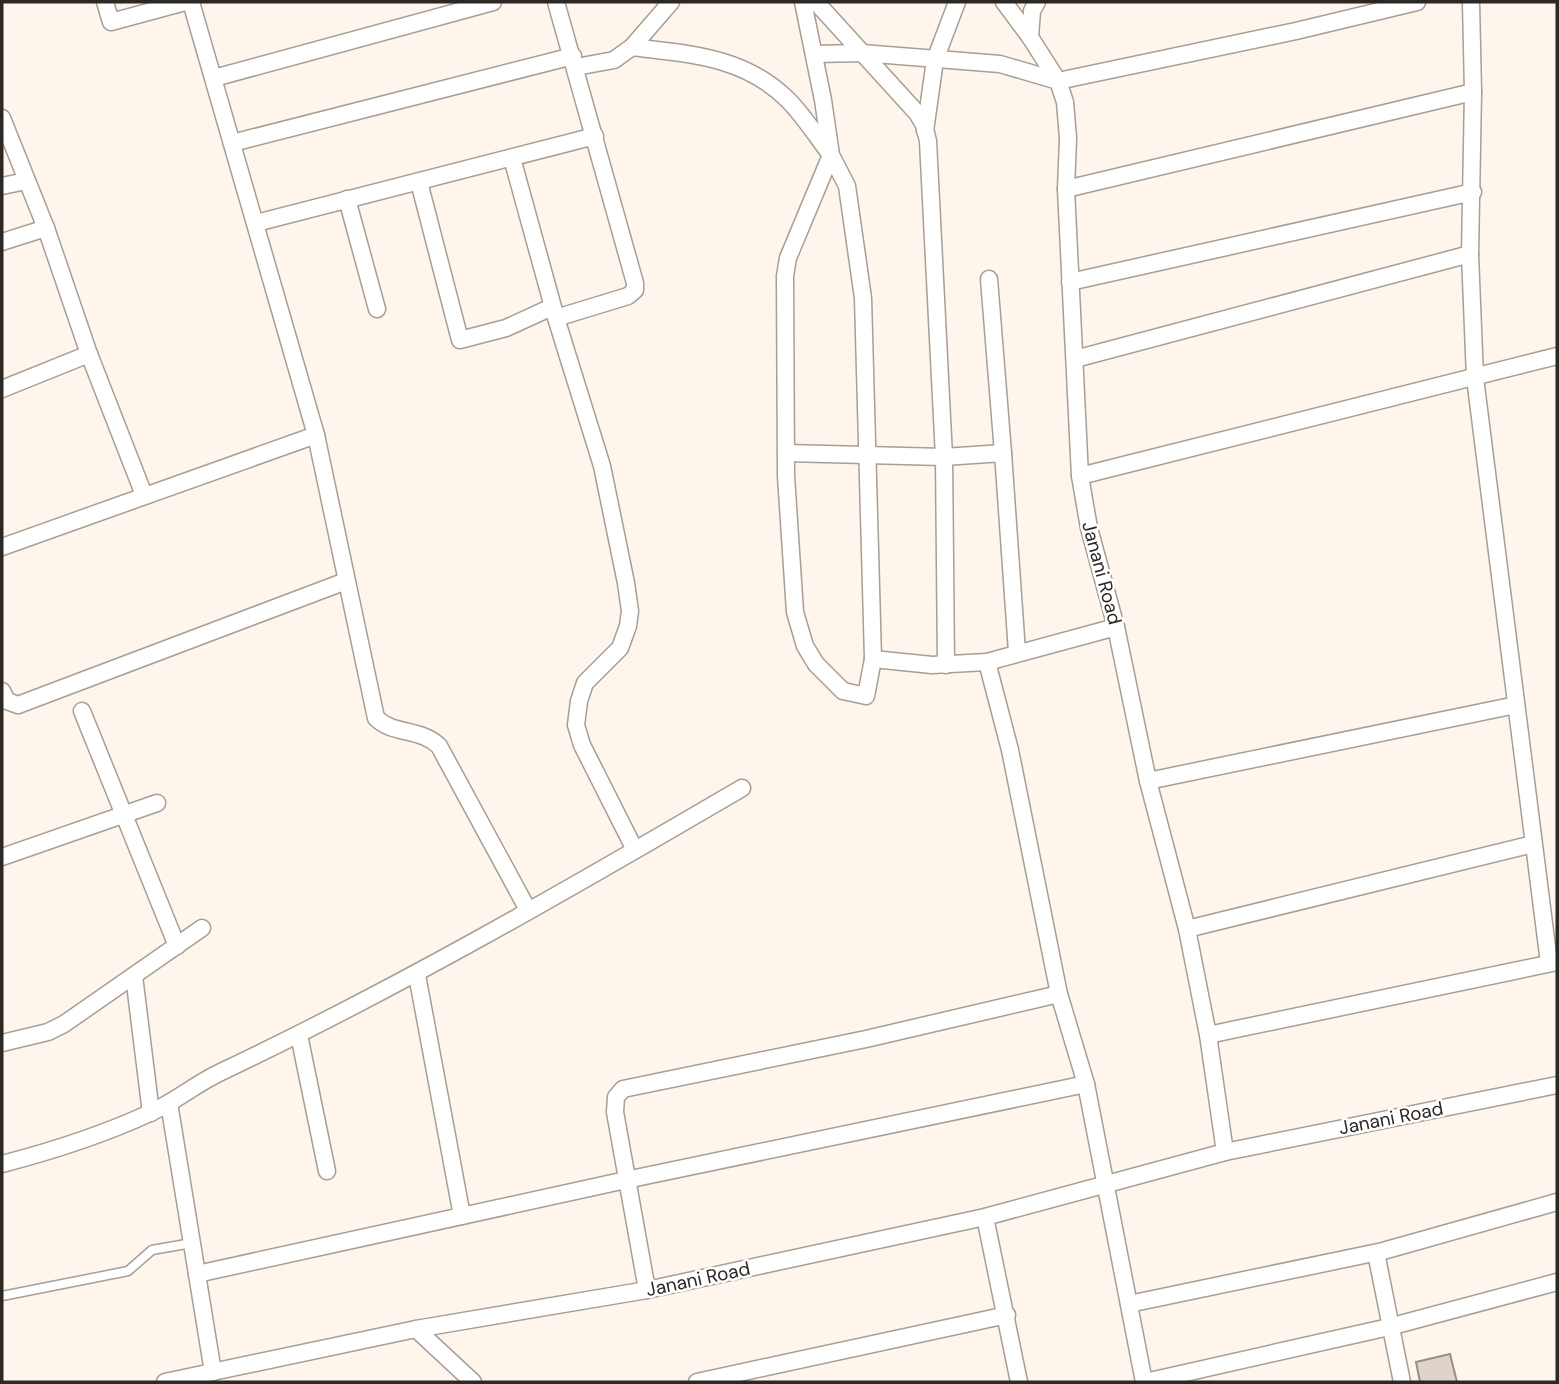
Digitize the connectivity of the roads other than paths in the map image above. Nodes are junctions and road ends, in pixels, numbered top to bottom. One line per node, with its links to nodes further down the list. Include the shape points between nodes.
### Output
1 (105, 2): 2 (street, via 111,22)
2 (185, 2)
3 (191, 2): 20 (street)
4 (493, 2): 20 (street)
5 (556, 2): 19 (street)
6 (671, 2): 15 (street)
7 (803, 2): 17 (street)
8 (816, 2): 16 (street)
9 (957, 2): 18 (street)
10 (1004, 2): 14 (street, Janani Road)
11 (1037, 2): 14 (street)
12 (1417, 2): 21 (street)
13 (1471, 2): 22 (street)
14 (1030, 37): 21 (street, Janani Road)
15 (632, 47): 19 (street, via 614,60); 27 (street, via 714,59 755,73 788,100)
16 (862, 53): 17 (street); 18 (street); 24 (street, via 917,113)
17 (814, 54): 27 (street)
18 (935, 60): 21 (street, via 1000,64); 24 (street)
19 (574, 61): 25 (street); 26 (street)
20 (214, 78): 26 (street)
21 (1058, 81): 32 (street, Janani Road, via 1067,126)
22 (1474, 92): 32 (street); 33 (street)
23 (2, 118): 29 (street)
24 (925, 131): 52 (street)
25 (595, 136): 28 (street); 42 (street, via 635,290 628,296)
26 (232, 142): 35 (street)
27 (831, 155): 49 (street, via 788,258 785,276); 51 (street, via 847,186 863,298)
28 (512, 158): 30 (street); 42 (street)
29 (26, 181): 31 (street); 36 (street)
30 (419, 182): 34 (street); 42 (street, via 460,340)
31 (2, 187)
32 (1066, 189): 40 (street, Janani Road)
33 (1473, 192): 38 (street); 40 (street)
34 (347, 199): 35 (street); 41 (street)
35 (256, 223): 48 (street)
36 (46, 228): 37 (street); 43 (street)
37 (2, 242)
38 (1470, 254): 45 (street); 46 (street)
39 (989, 279): 50 (street)
40 (1070, 282): 45 (street, Janani Road)
41 (376, 309)
42 (554, 312): 70 (street, via 602,466 630,611 620,648 586,683 576,725)
43 (89, 354): 47 (street); 54 (street)
44 (1557, 356): 46 (street)
45 (1074, 359): 53 (street, Janani Road)
46 (1475, 377): 53 (street); 63 (street)
47 (2, 389)
48 (316, 435): 54 (street); 56 (street)
49 (786, 453): 51 (street); 59 (street, via 795,612 805,646 844,691 866,696)
50 (1003, 453): 52 (street); 58 (street)
51 (867, 455): 52 (street); 59 (street)
52 (944, 457): 61 (street)
53 (1080, 476): 57 (street, Janani Road)
54 (144, 495): 55 (street)
55 (2, 547)
56 (346, 581): 62 (street, via 18,705 7,701); 72 (street, via 376,718 389,727 423,735 439,746)
57 (1116, 626): 58 (street); 65 (street, Janani Road)
58 (1017, 652): 60 (street)
59 (873, 659): 61 (street)
60 (987, 662): 61 (street); 79 (street, via 1010,750)
61 (946, 666)
62 (2, 691)
63 (1516, 705): 65 (street); 69 (street)
64 (82, 711): 68 (street)
65 (1148, 781): 74 (street, Janani Road)
66 (742, 788): 70 (street)
67 (158, 803): 68 (street)
68 (124, 815): 71 (street); 75 (street)
69 (1533, 844): 74 (street); 76 (street)
70 (635, 850): 72 (street)
71 (2, 858)
72 (528, 910): 77 (street)
73 (202, 928): 75 (street)
74 (1187, 929): 81 (street, Janani Road)
75 (177, 946): 78 (street)
76 (1553, 962): 81 (street)
77 (417, 975): 80 (street); 93 (street)
78 (134, 976): 82 (street, via 48,1032); 86 (street)
79 (1059, 994): 83 (street); 90 (street, via 623,1089 616,1097 615,1112)
80 (299, 1035): 85 (street, via 202,1081); 89 (street)
81 (1208, 1035): 87 (street, Janani Road)
82 (2, 1043)
83 (1086, 1084): 90 (street); 91 (street)
84 (1557, 1085): 87 (street, Janani Road)
85 (169, 1103): 86 (street); 95 (street)
86 (151, 1113): 88 (street)
87 (1225, 1152): 91 (street, Janani Road)
88 (2, 1164)
89 (327, 1171)
90 (626, 1180): 93 (street); 99 (street)
91 (1105, 1183): 94 (street, Janani Road); 101 (street)
92 (1557, 1202): 96 (street)
93 (462, 1216): 97 (street)
94 (985, 1217): 99 (street, Janani Road); 102 (street)
95 (192, 1243): 97 (street); 100 (lane, via 152,1250 128,1271)
96 (1376, 1253): 101 (street); 103 (street)
97 (198, 1274): 105 (street)
98 (1557, 1282): 103 (street)
99 (648, 1290): 104 (street, Janani Road)
100 (2, 1296)
101 (1129, 1304): 110 (street)
102 (1007, 1315): 108 (street); 109 (street)
103 (1389, 1327): 110 (street); 111 (street)
104 (416, 1329): 105 (street, Janani Road); 107 (street)
105 (213, 1372): 106 (street, Janani Road)
106 (165, 1382)
107 (473, 1382)
108 (697, 1382)
109 (1019, 1382)
110 (1144, 1382)
111 (1402, 1382)

